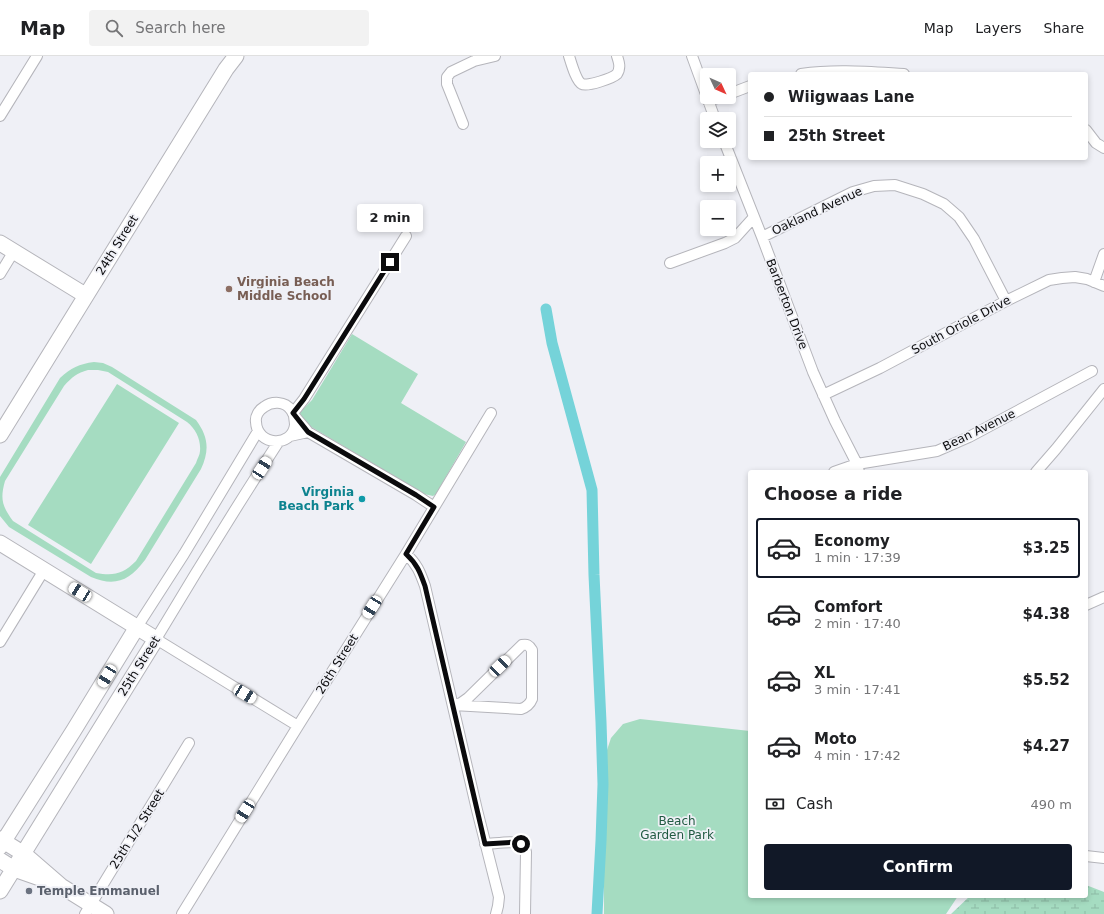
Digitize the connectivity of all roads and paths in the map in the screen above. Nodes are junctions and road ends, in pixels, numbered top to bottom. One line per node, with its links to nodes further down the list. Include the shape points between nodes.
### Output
1 (37, 56): 12 (street)
2 (236, 56): 27 (street, 24th Street)
3 (495, 56): 13 (street, via 474,61 451,72 447,77 446,84)
4 (569, 56): 5 (street, via 578,81 587,85 613,77 620,68)
5 (617, 56)
6 (692, 56): 9 (street)
7 (816, 72): 8 (street)
8 (859, 72)
9 (700, 78)
10 (748, 87): 11 (street)
11 (736, 91)
12 (0, 116)
13 (463, 124)
14 (1088, 133): 16 (street)
15 (727, 148): 17 (street, Barberton Drive)
16 (1104, 148)
17 (754, 217): 19 (street, Barberton Drive); 23 (street, Oakland Avenue, via 735,238)
18 (406, 236): 31 (street, 25th Street)
19 (762, 237): 28 (street, Oakland Avenue, via 853,192 874,186 895,185 944,204 959,217 974,239); 32 (street, Barberton Drive)
20 (0, 243): 21 (street)
21 (14, 251): 24 (street); 27 (street)
22 (1104, 254): 25 (street)
23 (670, 263)
24 (0, 274)
25 (1094, 282): 26 (street, South Oriole Drive); 28 (street, South Oriole Drive, via 1075,277 1049,280)
26 (1104, 286)
27 (86, 295): 38 (street, 24th Street)
28 (1006, 300): 32 (street, South Oriole Drive, via 880,368)
29 (1092, 371): 41 (street, Bean Avenue, via 969,437 937,451)
30 (1104, 389): 43 (street)
31 (309, 391): 33 (street, 25th Street, via 300,400); 35 (street, 25th Street)
32 (823, 395): 41 (street, Barberton Drive)
33 (281, 403): 35 (street); 36 (street, 25th Street, via 268,404 261,409 256,423)
34 (491, 413): 44 (street, 26th Street)
35 (294, 414): 37 (street); 39 (street, 25th Street, via 295,424)
36 (258, 432): 40 (street, via 266,439); 50 (street, 25th Street)
37 (308, 432): 39 (street); 44 (street)
38 (0, 435)
39 (290, 436): 40 (street)
40 (279, 441): 51 (street, 25th Street)
41 (858, 468): 42 (street, Bean Avenue)
42 (846, 470)
43 (1038, 470)
44 (434, 507): 46 (street, 26th Street)
45 (0, 543): 47 (street)
46 (406, 554): 53 (street, via 415,562 425,586); 54 (street, 26th Street)
47 (44, 570): 50 (street); 52 (street)
48 (1104, 598): 49 (street)
49 (1088, 604)
50 (137, 627): 51 (street); 56 (street, 25th Street)
51 (156, 639): 54 (street); 58 (street, 25th Street)
52 (0, 642)
53 (452, 705): 53 (street, via 525,708 532,698 530,646 522,645 468,698); 57 (street)
54 (298, 726): 67 (street, 26th Street)
55 (189, 743): 65 (street, 25th 1/2 Street)
56 (1, 843): 58 (street)
57 (485, 844): 68 (street, via 499,897); 69 (street, via 516,842 525,848)
58 (24, 854): 62 (street, 25th Street); 63 (street)
59 (1088, 856): 60 (street)
60 (1104, 858)
61 (0, 860): 62 (street)
62 (14, 869): 63 (street); 64 (street, 25th Street)
63 (61, 886): 65 (street)
64 (0, 891)
65 (88, 909): 66 (street)
66 (106, 914)
67 (182, 914)
68 (496, 914)
69 (525, 914)

